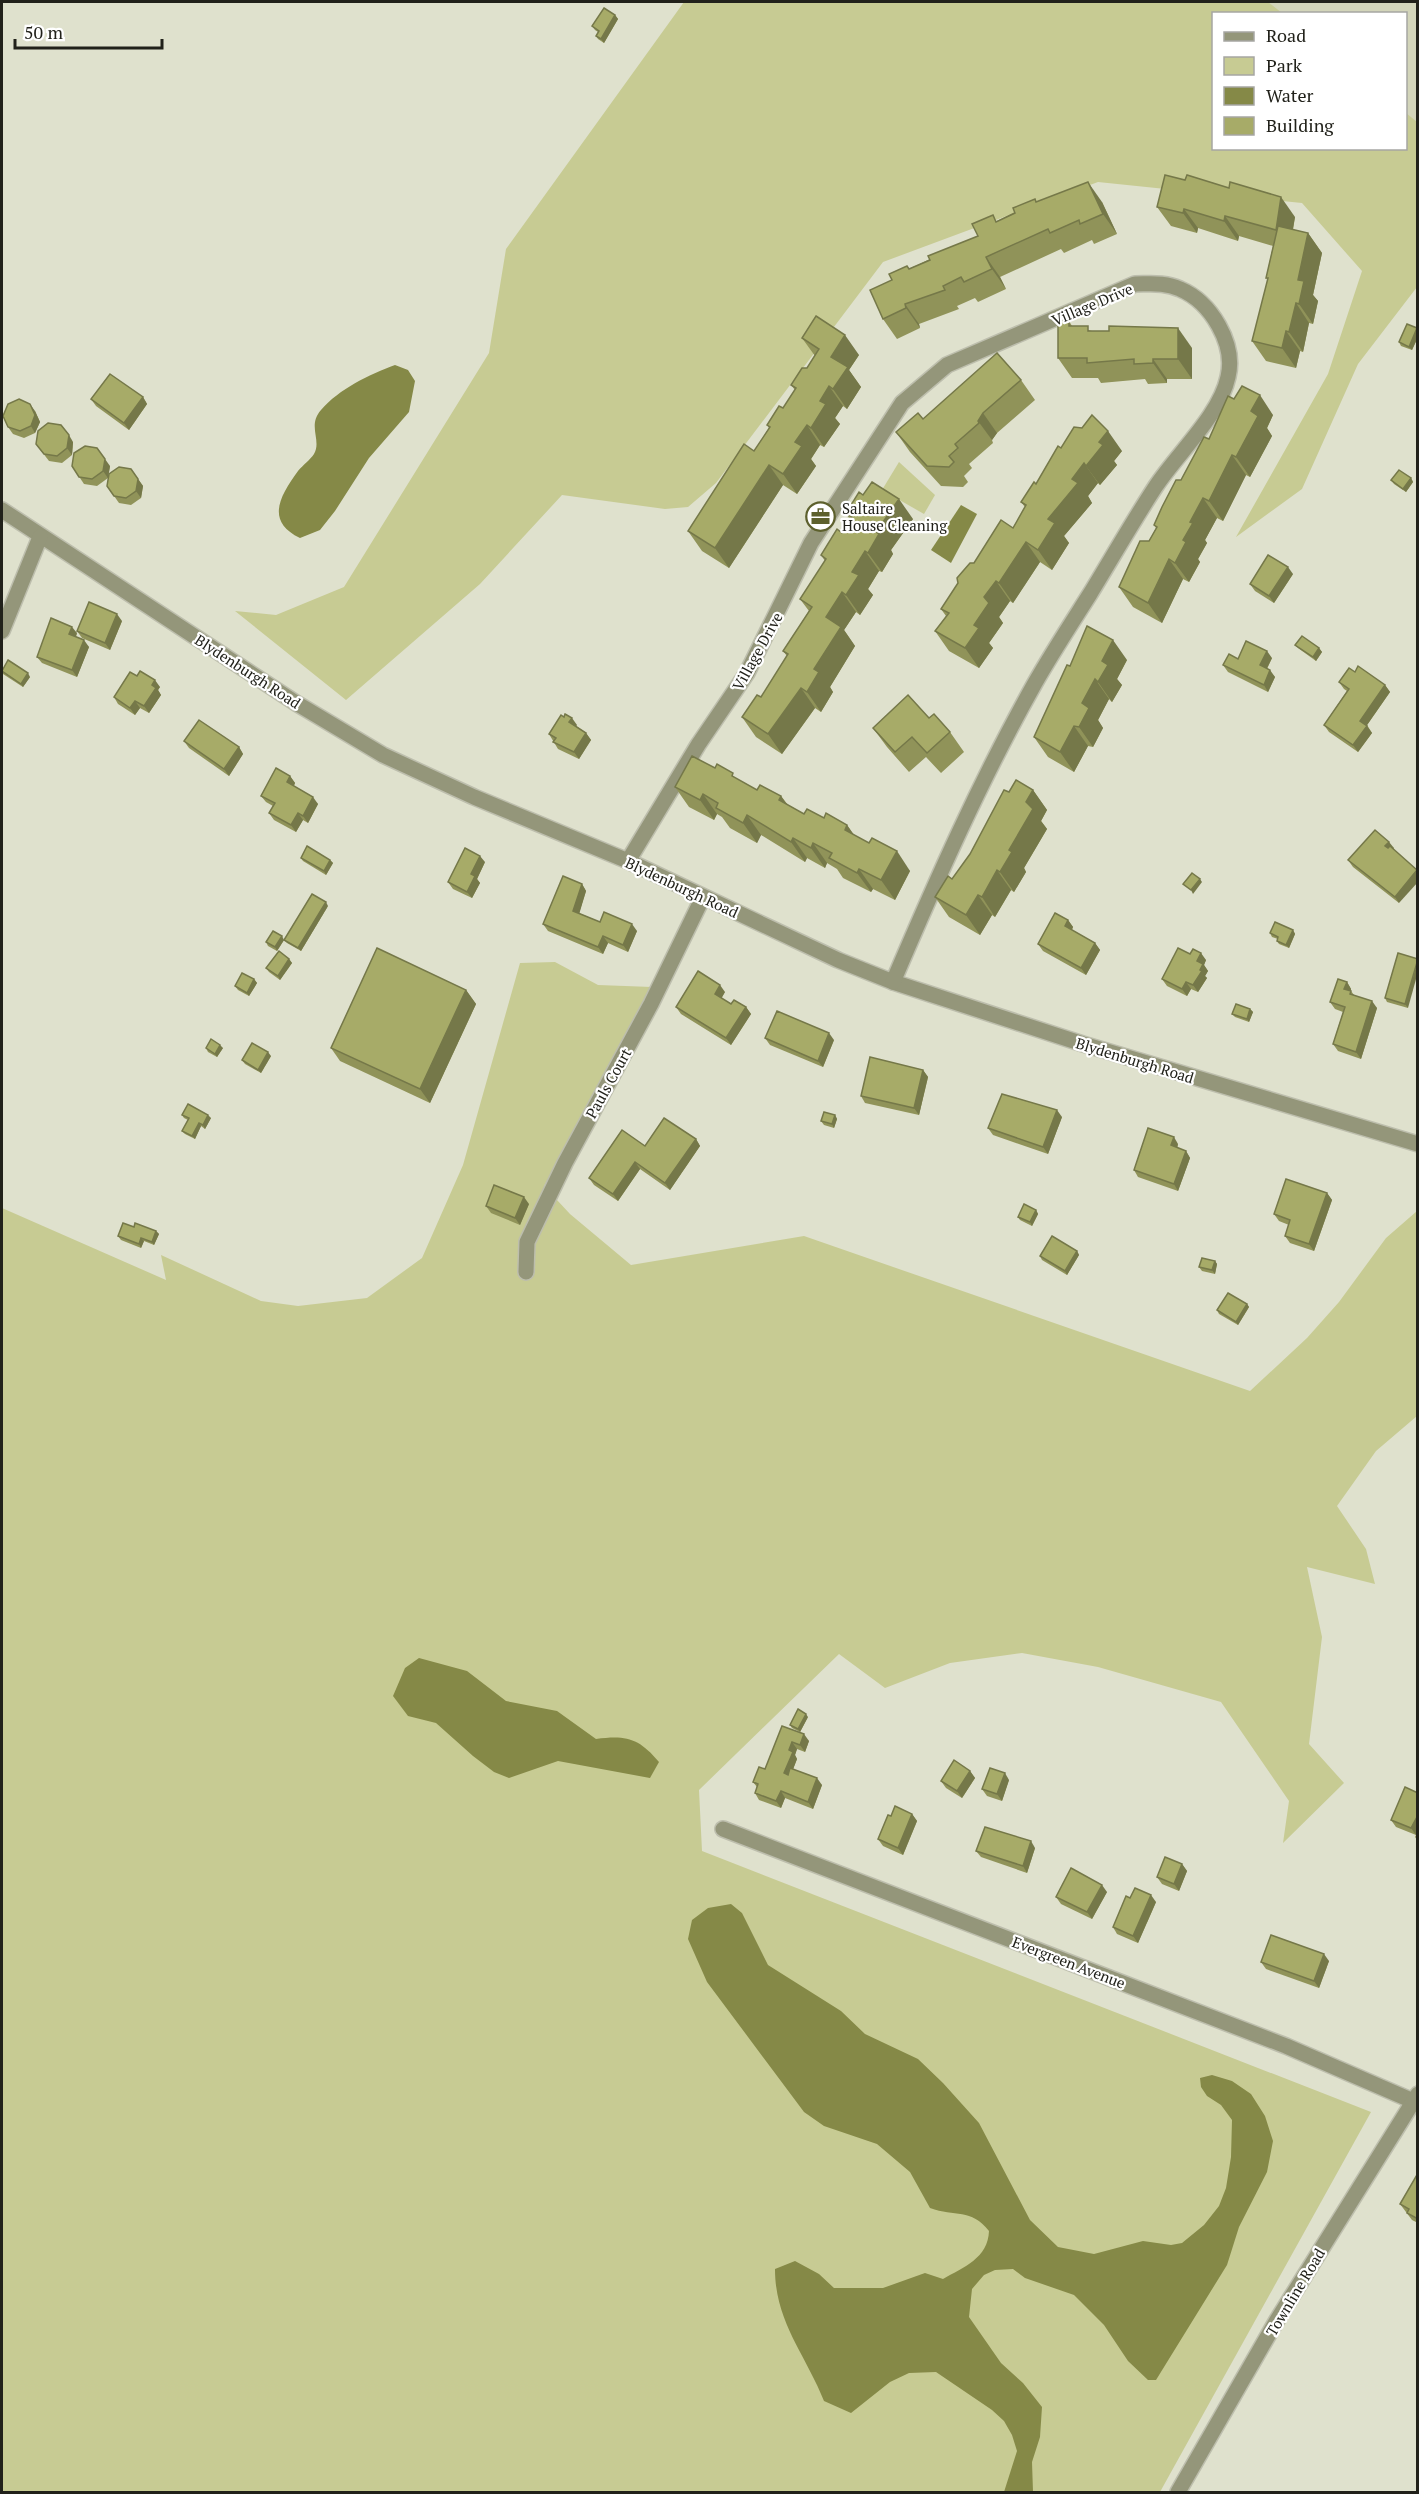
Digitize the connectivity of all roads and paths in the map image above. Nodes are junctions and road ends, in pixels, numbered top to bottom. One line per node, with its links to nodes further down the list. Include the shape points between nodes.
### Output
1 (2, 510): 2 (street, Blydenburgh Road)
2 (40, 537): 3 (street); 4 (street, Blydenburgh Road, via 383,755)
3 (2, 631)
4 (628, 861): 5 (street, Blydenburgh Road); 6 (street, Village Drive, via 747,673 811,543 902,404 946,365 1135,284 1180,289 1211,315 1230,354 1228,378 1219,401 1156,486 1035,683 931,890)
5 (703, 897): 6 (street, Blydenburgh Road); 8 (street, Pauls Court, via 527,1242)
6 (893, 982): 7 (street, Blydenburgh Road, via 1083,1044)
7 (1418, 1144)
8 (526, 1272)
9 (723, 1829): 10 (street, Evergreen Avenue)
10 (1415, 2098): 11 (street, Townline Road, via 1277,2320)
11 (1178, 2493)

